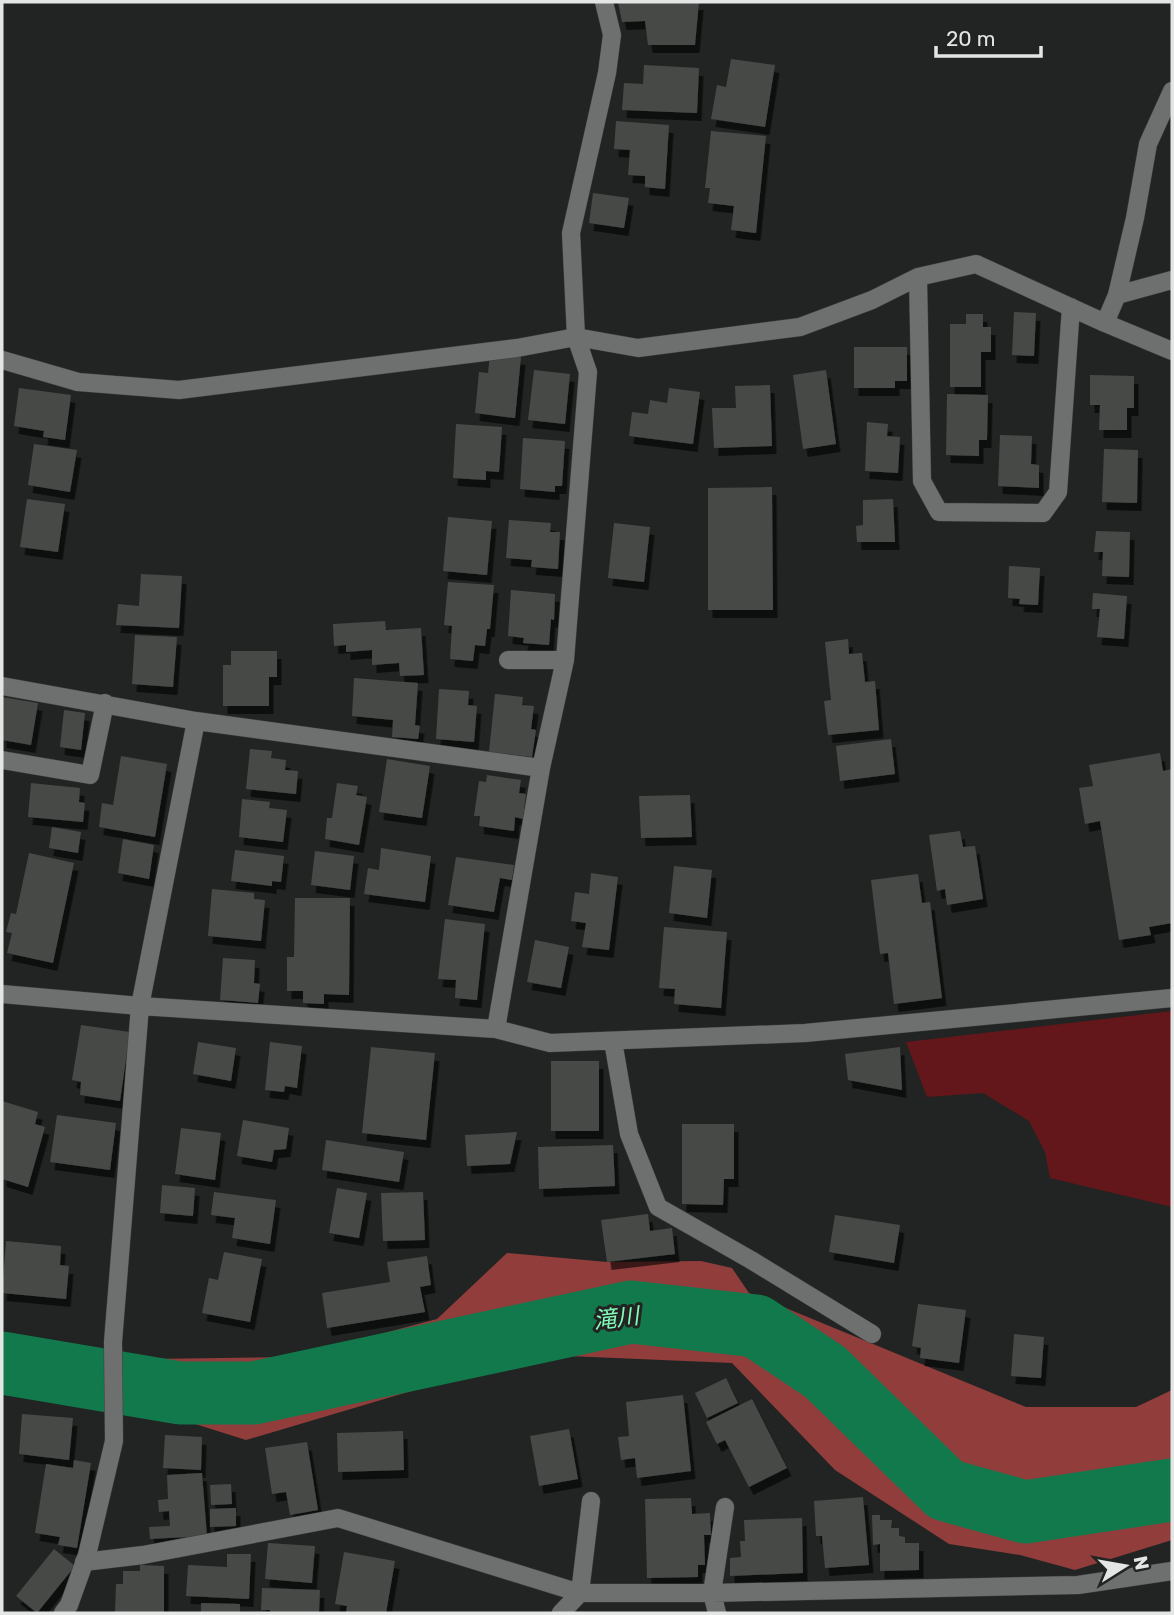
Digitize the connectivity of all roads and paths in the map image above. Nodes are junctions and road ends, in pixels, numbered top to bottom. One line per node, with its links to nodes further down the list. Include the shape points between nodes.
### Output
1 (604, 2): 8 (street, via 612,35 607,73 571,233)
2 (1172, 91): 5 (street, via 1148,144)
3 (918, 277): 6 (street, via 976,264); 6 (street, via 922,481 939,512 1043,513 1058,492); 8 (street, via 800,327 638,348)
4 (1172, 280): 5 (street)
5 (1118, 295): 7 (street)
6 (1071, 306): 7 (street)
7 (1105, 323): 9 (street)
8 (576, 337): 10 (street, via 179,390 78,382); 12 (street, via 588,372)
9 (1172, 351)
10 (2, 360)
11 (508, 660): 12 (street)
12 (565, 660): 17 (street)
13 (2, 685): 14 (street)
14 (105, 703): 15 (street); 16 (street, via 90,775)
15 (196, 721): 17 (street); 20 (street)
16 (2, 760)
17 (541, 768): 21 (street)
18 (2, 993): 20 (street)
19 (1172, 998): 22 (street, via 805,1033)
20 (140, 1006): 21 (street); 26 (street, via 113,1342 114,1441)
21 (496, 1029): 22 (street, via 550,1043)
22 (613, 1041): 23 (street, via 629,1134 659,1207)
23 (872, 1334)
24 (591, 1501): 28 (street)
25 (725, 1507): 29 (street)
26 (84, 1562): 28 (street, via 338,1518); 30 (street)
27 (1172, 1571): 29 (street, via 1078,1585)
28 (580, 1593): 29 (street); 31 (street)
29 (712, 1593): 32 (street)
30 (63, 1613)
31 (561, 1613)
32 (717, 1613)

